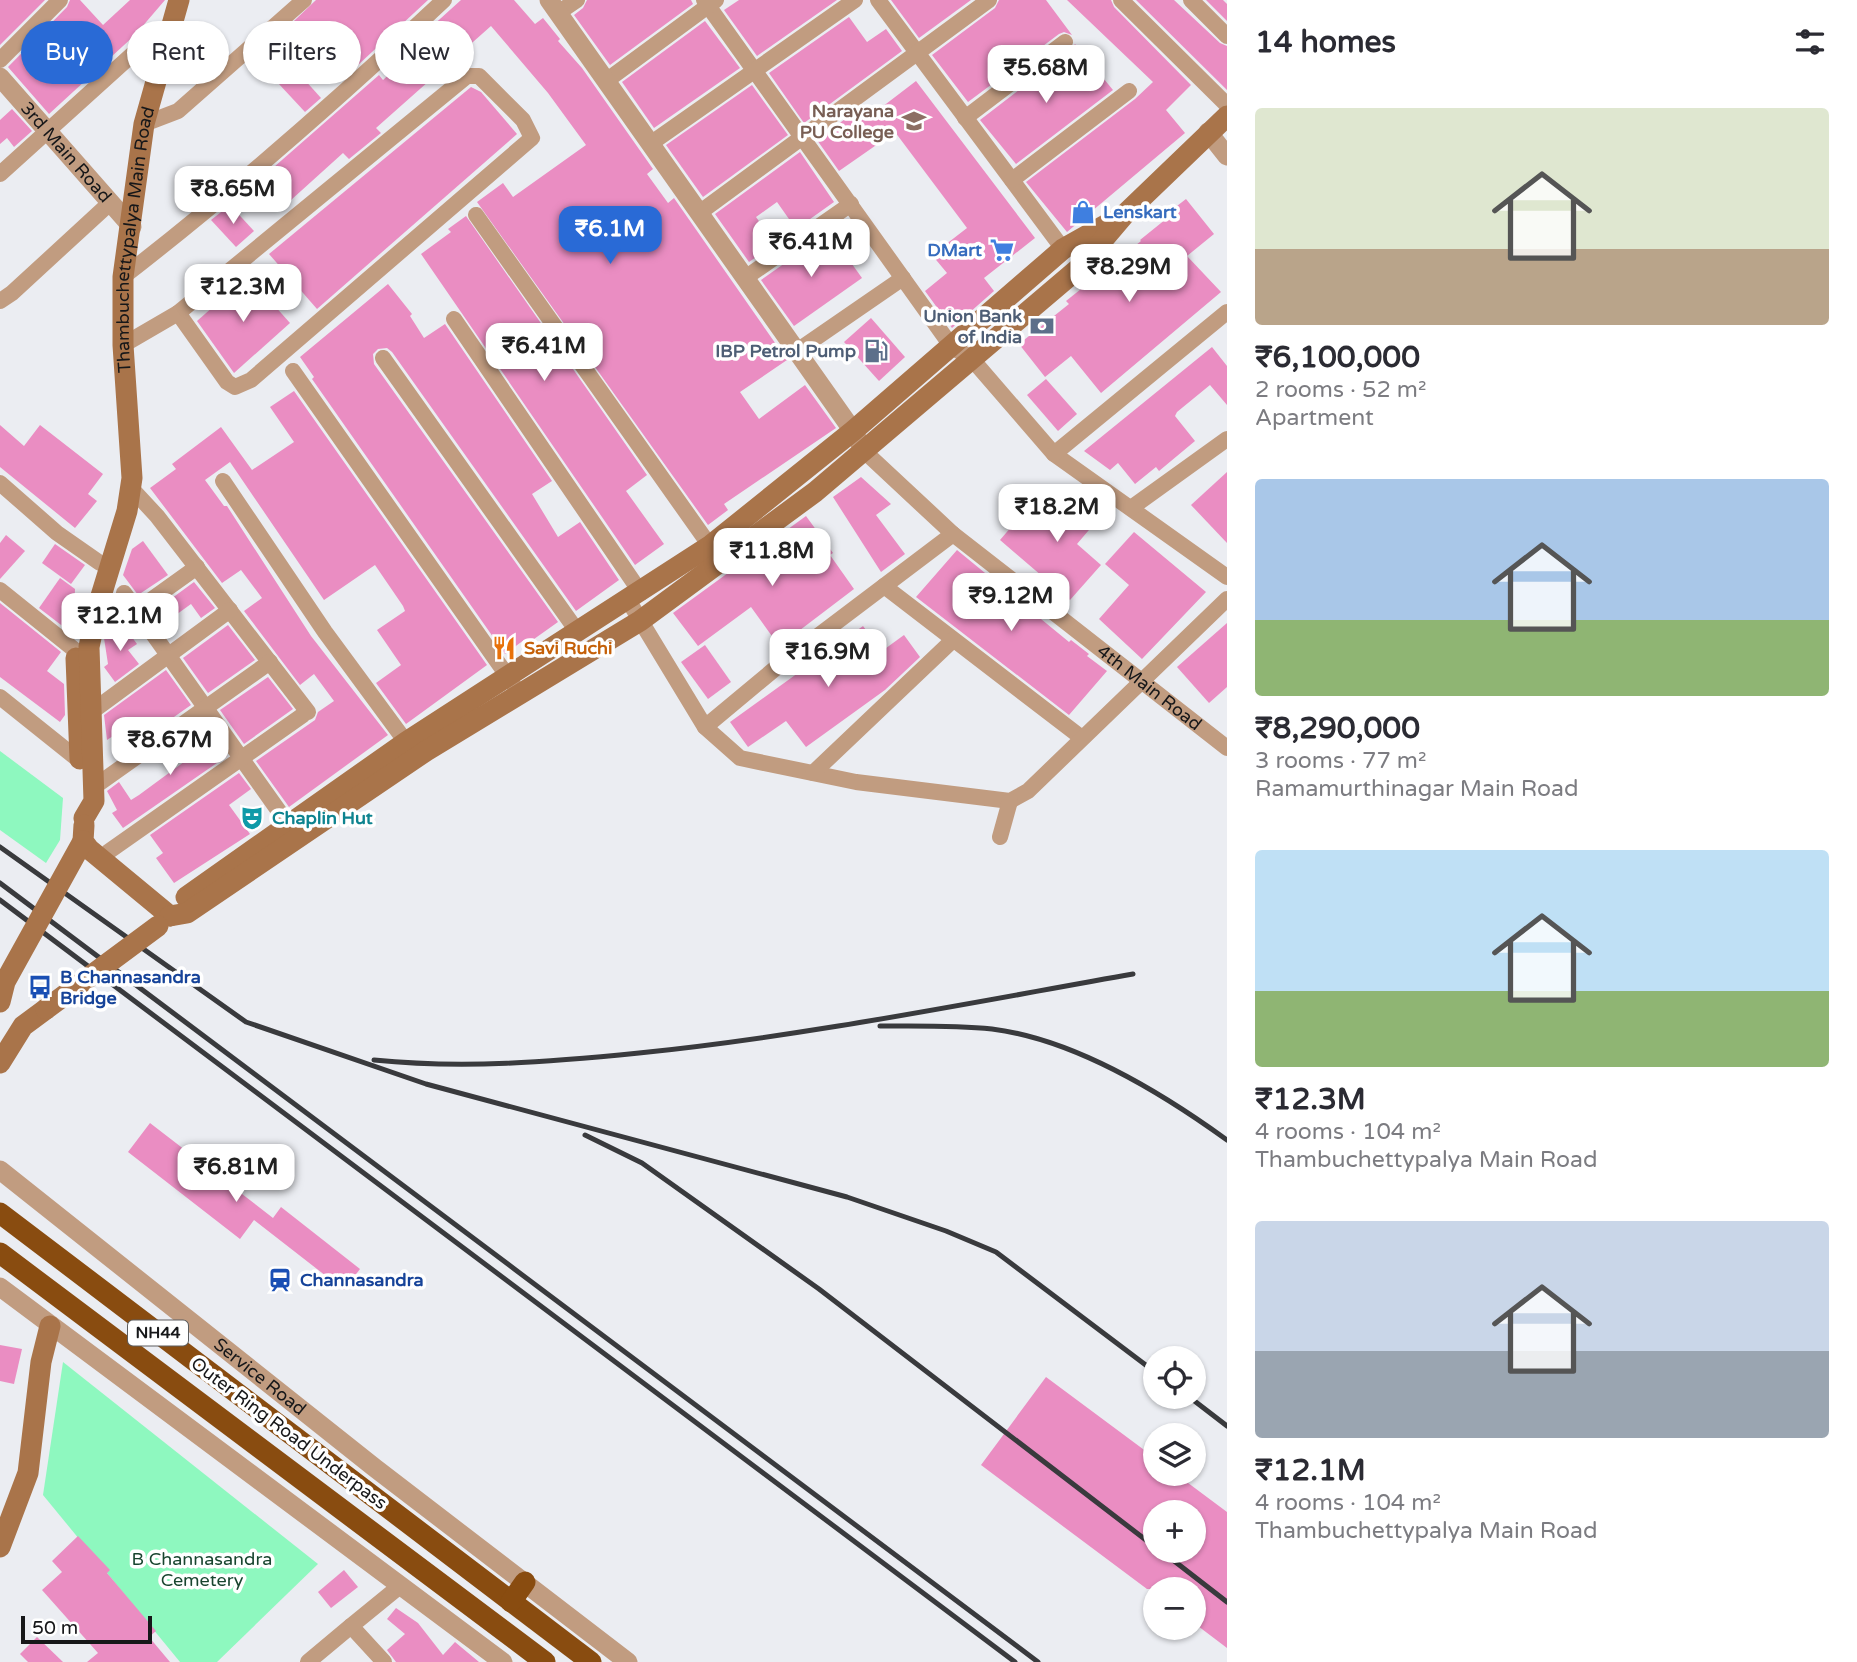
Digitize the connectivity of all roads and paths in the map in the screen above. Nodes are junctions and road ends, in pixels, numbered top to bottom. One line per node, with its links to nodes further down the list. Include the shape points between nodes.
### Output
1 (60, 0): 18 (street)
2 (304, 0): 27 (street, via 178,111)
3 (444, 0): 42 (street, via 322,111)
4 (577, 0): 12 (street)
5 (855, 0): 19 (street)
6 (878, 0): 16 (street)
7 (989, 0): 16 (street)
8 (1121, 0): 24 (street)
9 (1191, 0): 14 (street)
10 (177, 1): 13 (main road, Thambuchettypalya Main Road)
11 (709, 2): 19 (street); 21 (street)
12 (554, 7): 21 (street, 4th Main Road)
13 (172, 21)
14 (1227, 36)
15 (1065, 42): 26 (street)
16 (917, 53): 26 (street); 30 (street)
17 (127, 59): 29 (street)
18 (0, 60)
19 (755, 71): 30 (street); 31 (street)
20 (0, 78): 29 (street, 3rd Main Road)
21 (606, 81): 31 (street, 4th Main Road)
22 (155, 84): 27 (main road, Thambuchettypalya Main Road)
23 (1129, 91): 34 (street)
24 (1227, 105)
25 (1227, 116): 28 (main road)
26 (965, 118): 34 (street)
27 (144, 124): 40 (main road, Thambuchettypalya Main Road)
28 (1208, 132): 32 (street); 38 (main road)
29 (48, 133): 33 (street); 35 (street, 3rd Main Road)
30 (804, 135): 36 (street); 37 (street)
31 (650, 144): 37 (street, 4th Main Road)
32 (1227, 156)
33 (0, 174)
34 (1012, 180): 41 (street)
35 (111, 202): 40 (street, 3rd Main Road); 45 (street)
36 (851, 204): 43 (street); 44 (street)
37 (699, 212): 43 (street, 4th Main Road)
38 (1125, 214): 41 (main road); 51 (main road, via 1079,268)
39 (476, 215): 64 (street)
40 (132, 227): 42 (main road, Thambuchettypalya Main Road)
41 (1063, 249): 51 (main road)
42 (123, 277): 49 (main road, Thambuchettypalya Main Road)
43 (745, 278): 50 (street, 4th Main Road)
44 (903, 278): 50 (street); 51 (street)
45 (0, 301)
46 (178, 313): 46 (street, via 227,382 235,387 243,384 532,138 523,120 479,76 467,76); 49 (street)
47 (454, 319): 71 (street)
48 (1224, 321): 58 (street)
49 (123, 345): 56 (main road, Thambuchettypalya Main Road)
50 (797, 351): 54 (street, 4th Main Road)
51 (961, 352): 54 (main road); 57 (main road); 58 (street)
52 (383, 358): 76 (street)
53 (293, 371): 81 (street)
54 (853, 431): 57 (street, 4th Main Road); 64 (main road)
55 (1227, 439): 62 (street)
56 (128, 440): 61 (main road, Thambuchettypalya Main Road, via 132,447); 65 (main road, Thambuchettypalya Main Road, via 120,450 116,505)
57 (864, 451): 63 (street, 4th Main Road); 64 (main road)
58 (1054, 454): 62 (street)
59 (223, 481): 89 (street, via 325,632)
60 (0, 483): 65 (street, via 57,533)
61 (130, 487): 66 (street); 86 (main road, Thambuchettypalya Main Road, via 89,647)
62 (1131, 508): 67 (street)
63 (953, 534): 68 (street); 82 (street, 4th Main Road)
64 (716, 554): 71 (main road); 75 (main road)
65 (100, 562): 78 (main road, Thambuchettypalya Main Road)
66 (197, 567): 73 (street); 74 (street)
67 (1227, 577)
68 (884, 586): 77 (street); 87 (street)
69 (0, 590): 78 (street)
70 (124, 593): 73 (street)
71 (635, 596): 75 (street); 76 (main road)
72 (1227, 599): 82 (street)
73 (136, 610): 79 (street)
74 (230, 610): 79 (street); 80 (street)
75 (640, 621): 83 (main road); 87 (street)
76 (577, 631): 81 (main road)
77 (953, 640): 88 (street); 93 (street)
78 (76, 651): 91 (main road, Thambuchettypalya Main Road)
79 (169, 656): 85 (street); 86 (street)
80 (270, 662): 85 (street); 92 (street, via 306,714)
81 (507, 676): 83 (street); 89 (main road)
82 (1140, 682): 88 (street); 90 (street, 4th Main Road)
83 (520, 694): 100 (main road, via 426,751 187,913)
84 (0, 696): 91 (street)
85 (205, 707): 92 (street); 94 (street)
86 (94, 710): 94 (main road, Thambuchettypalya Main Road)
87 (705, 727): 93 (street, via 740,758)
88 (1082, 738): 95 (street, via 1028,791)
89 (406, 741): 96 (main road)
90 (1226, 747)
91 (80, 761): 97 (main road, Thambuchettypalya Main Road)
92 (243, 761): 96 (street); 99 (street)
93 (813, 773): 95 (street)
94 (94, 787): 97 (main road, Thambuchettypalya Main Road)
95 (1010, 801): 98 (street)
96 (288, 824): 100 (main road)
97 (84, 830): 99 (main road); 100 (main road); 101 (main road, bridge, via 5,982)
98 (1000, 837)
99 (108, 852): 100 (main road, via 153,892)
100 (162, 916): 102 (main road, bridge, via 23,1026)
101 (0, 1002)
102 (0, 1063)
103 (0, 1170): 109 (street, Service Road)
104 (0, 1213): 111 (highway, Outer Ring Road Underpass / NH44)
105 (0, 1253): 116 (highway, Outer Ring Road Underpass / NH44)
106 (0, 1287): 107 (street)
107 (50, 1326): 108 (main road, via 27,1473); 110 (street)
108 (0, 1546)
109 (525, 1582): 111 (highway); 118 (street, Service Road)
110 (400, 1586): 112 (street); 115 (street)
111 (511, 1602): 117 (highway, NH44)
112 (351, 1626): 113 (street); 114 (street)
113 (308, 1662)
114 (384, 1662)
115 (503, 1662)
116 (545, 1662)
117 (591, 1662)
118 (628, 1662)

